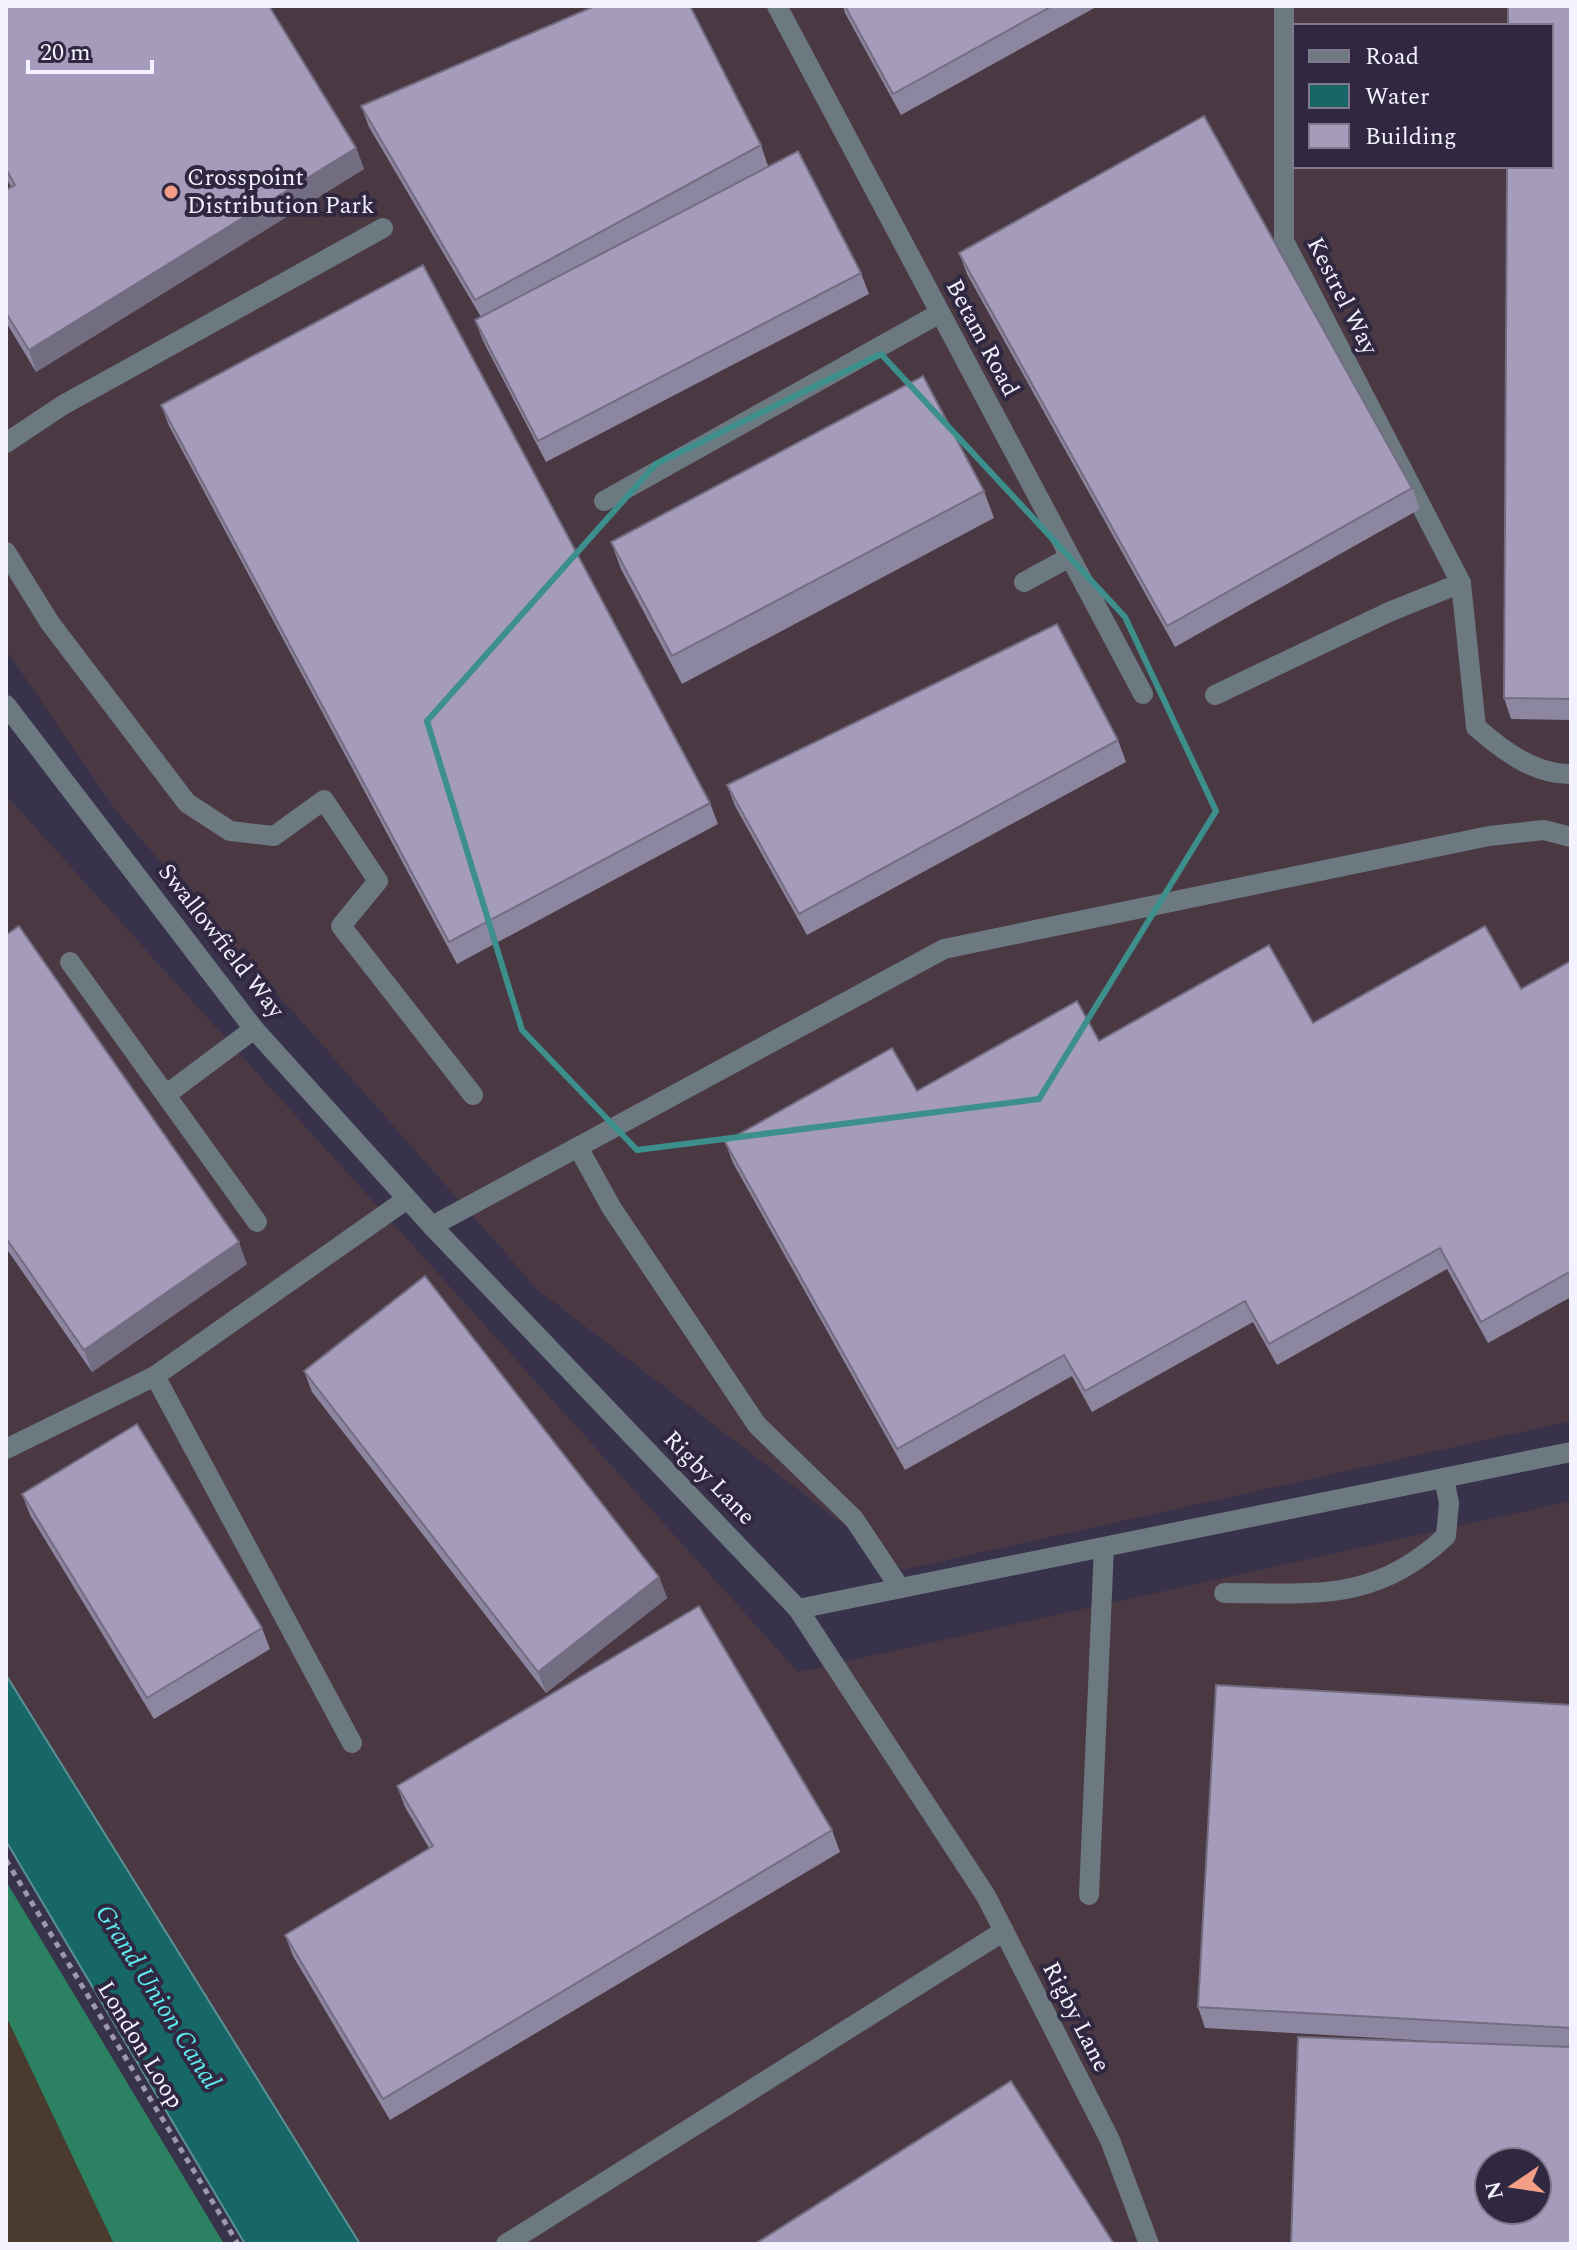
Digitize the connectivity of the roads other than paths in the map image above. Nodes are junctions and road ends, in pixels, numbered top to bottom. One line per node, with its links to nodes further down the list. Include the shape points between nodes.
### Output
1 (777, 6): 4 (street, Betam Road)
2 (1284, 6): 10 (street, Kestrel Way, via 1284,241)
3 (383, 228): 5 (street, via 63,405)
4 (940, 313): 6 (street); 8 (street, Betam Road)
5 (6, 443)
6 (604, 501)
7 (6, 552): 19 (street, via 50,623 187,803 230,831 274,836 324,800 378,881 341,926)
8 (1068, 558): 9 (street); 11 (street, Betam Road)
9 (1024, 582)
10 (1461, 583): 12 (street); 14 (street, via 1476,727 1505,752 1557,774)
11 (1143, 694)
12 (1215, 695)
13 (6, 705): 17 (street, Swallowfield Way)
14 (1571, 774)
15 (1571, 837): 20 (street, via 1544,830 1489,836 944,949)
16 (70, 962): 18 (street)
17 (254, 1029): 18 (street); 21 (street, Swallowfield Way)
18 (167, 1094): 22 (street)
19 (473, 1095)
20 (578, 1147): 23 (street); 29 (street, via 611,1207 757,1425 854,1519)
21 (407, 1199): 23 (street, Rigby Lane); 24 (street)
22 (257, 1222)
23 (432, 1226): 31 (street, Rigby Lane)
24 (155, 1376): 25 (street); 32 (street)
25 (6, 1449)
26 (1571, 1452): 27 (street)
27 (1444, 1478): 28 (street); 30 (street, via 1449,1503 1446,1536 1419,1561 1383,1581 1336,1593)
28 (1104, 1547): 29 (street); 33 (street)
29 (900, 1588): 31 (street)
30 (1224, 1593)
31 (798, 1609): 34 (street, Rigby Lane)
32 (352, 1743)
33 (1089, 1895)
34 (1004, 1931): 35 (street); 36 (street, Rigby Lane, via 1110,2140)
35 (506, 2244)
36 (1149, 2244)

